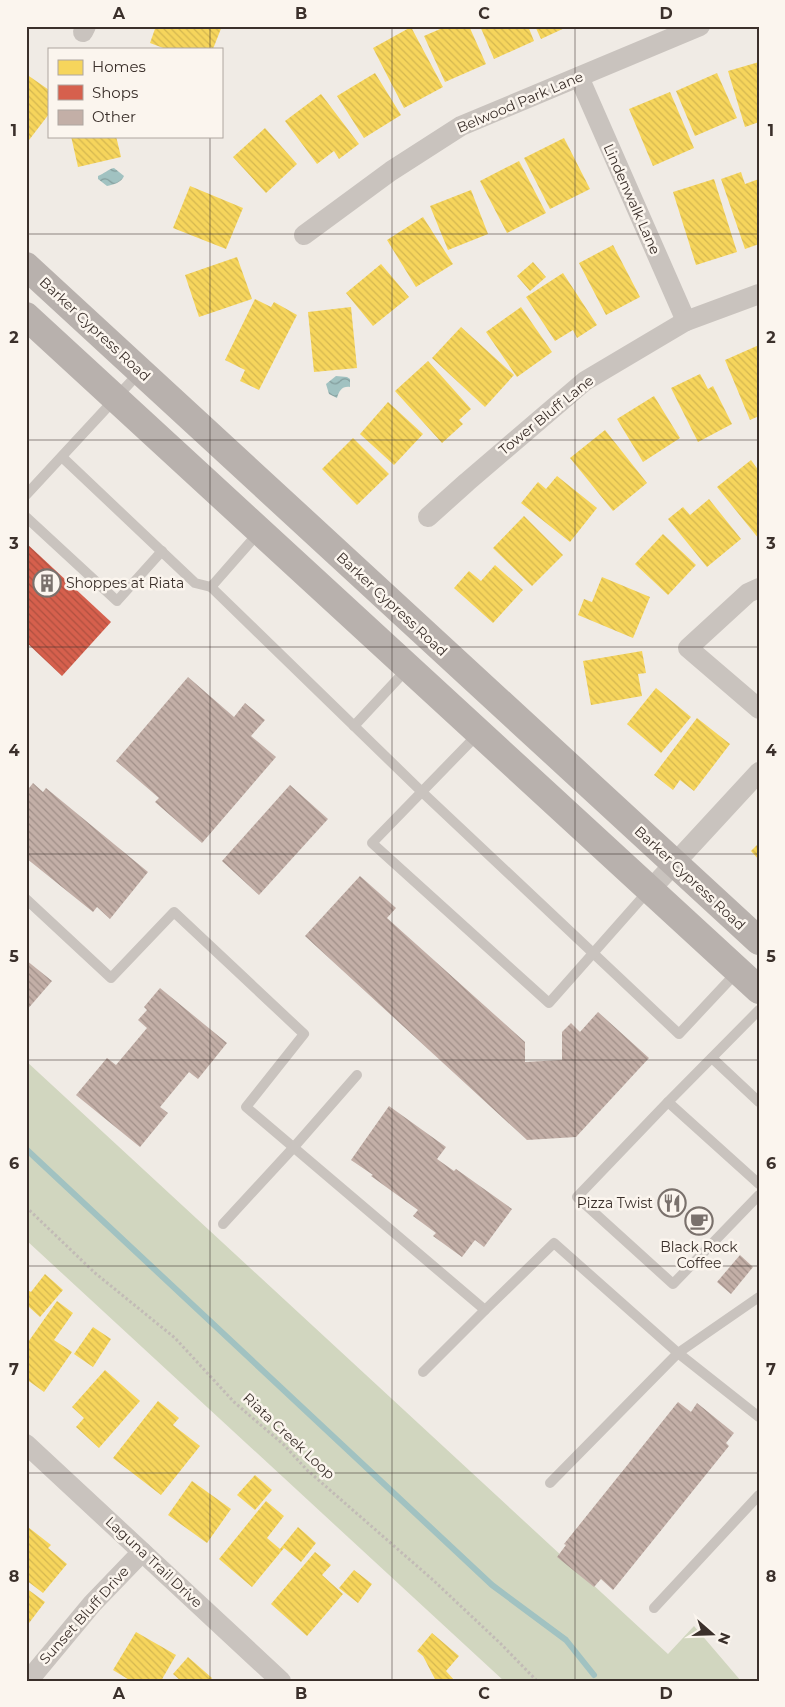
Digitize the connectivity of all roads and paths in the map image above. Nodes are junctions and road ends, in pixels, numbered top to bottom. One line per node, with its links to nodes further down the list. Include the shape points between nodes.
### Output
1 (700, 26): 2 (street, Belwood Park Lane)
2 (579, 77): 3 (street, Belwood Park Lane, via 461,126 391,171); 7 (street, Lindenwalk Lane)
3 (304, 235)
4 (26, 266): 8 (main road, Barker Cypress Road)
5 (759, 294): 7 (street, Tower Bluff Lane)
6 (26, 316): 9 (main road)
7 (686, 321): 13 (street, Tower Bluff Lane, via 584,381)
8 (140, 371): 9 (lane); 18 (main road, Barker Cypress Road)
9 (116, 398): 10 (lane); 14 (main road)
10 (62, 457): 11 (lane); 15 (lane)
11 (26, 495)
12 (26, 517): 15 (lane, via 118,601)
13 (428, 518)
14 (260, 531): 16 (lane); 19 (main road)
15 (162, 551): 16 (lane, via 195,583)
16 (211, 587): 21 (lane)
17 (759, 588): 20 (street, via 748,593 688,648)
18 (436, 644): 19 (main road); 25 (main road, Barker Cypress Road)
19 (408, 668): 21 (lane); 22 (main road)
20 (759, 709)
21 (354, 726): 24 (lane)
22 (479, 733): 24 (lane); 26 (main road)
23 (759, 772): 25 (street)
24 (422, 792): 29 (lane); 29 (lane, via 372,842 549,1003)
25 (674, 863): 26 (street); 28 (main road, Barker Cypress Road)
26 (650, 890): 29 (lane); 30 (main road)
27 (26, 899): 37 (lane, via 111,978 174,912 304,1034 246,1107)
28 (759, 941)
29 (594, 953): 30 (lane, via 679,1034)
30 (738, 971): 31 (main road)
31 (759, 990)
32 (759, 1010): 33 (lane)
33 (712, 1058): 35 (lane); 36 (lane)
34 (357, 1076): 37 (lane)
35 (668, 1102): 38 (lane); 39 (lane, via 577,1197 673,1284)
36 (759, 1102)
37 (294, 1147): 41 (lane); 43 (lane)
38 (759, 1184)
39 (759, 1194)
40 (26, 1208): 54 (path, Riata Creek Loop, via 95,1273 175,1338 234,1402 433,1580)
41 (223, 1224)
42 (759, 1297): 44 (lane)
43 (486, 1310): 44 (lane, via 554,1243); 45 (lane)
44 (678, 1353): 46 (lane); 48 (lane)
45 (423, 1372)
46 (759, 1416)
47 (26, 1444): 50 (street, Laguna Trail Drive)
48 (550, 1483)
49 (759, 1495): 51 (lane)
50 (142, 1552): 52 (street, Sunset Bluff Drive, via 92,1604); 53 (street, Laguna Trail Drive)
51 (654, 1608)
52 (28, 1681)
53 (281, 1681)
54 (537, 1681)

